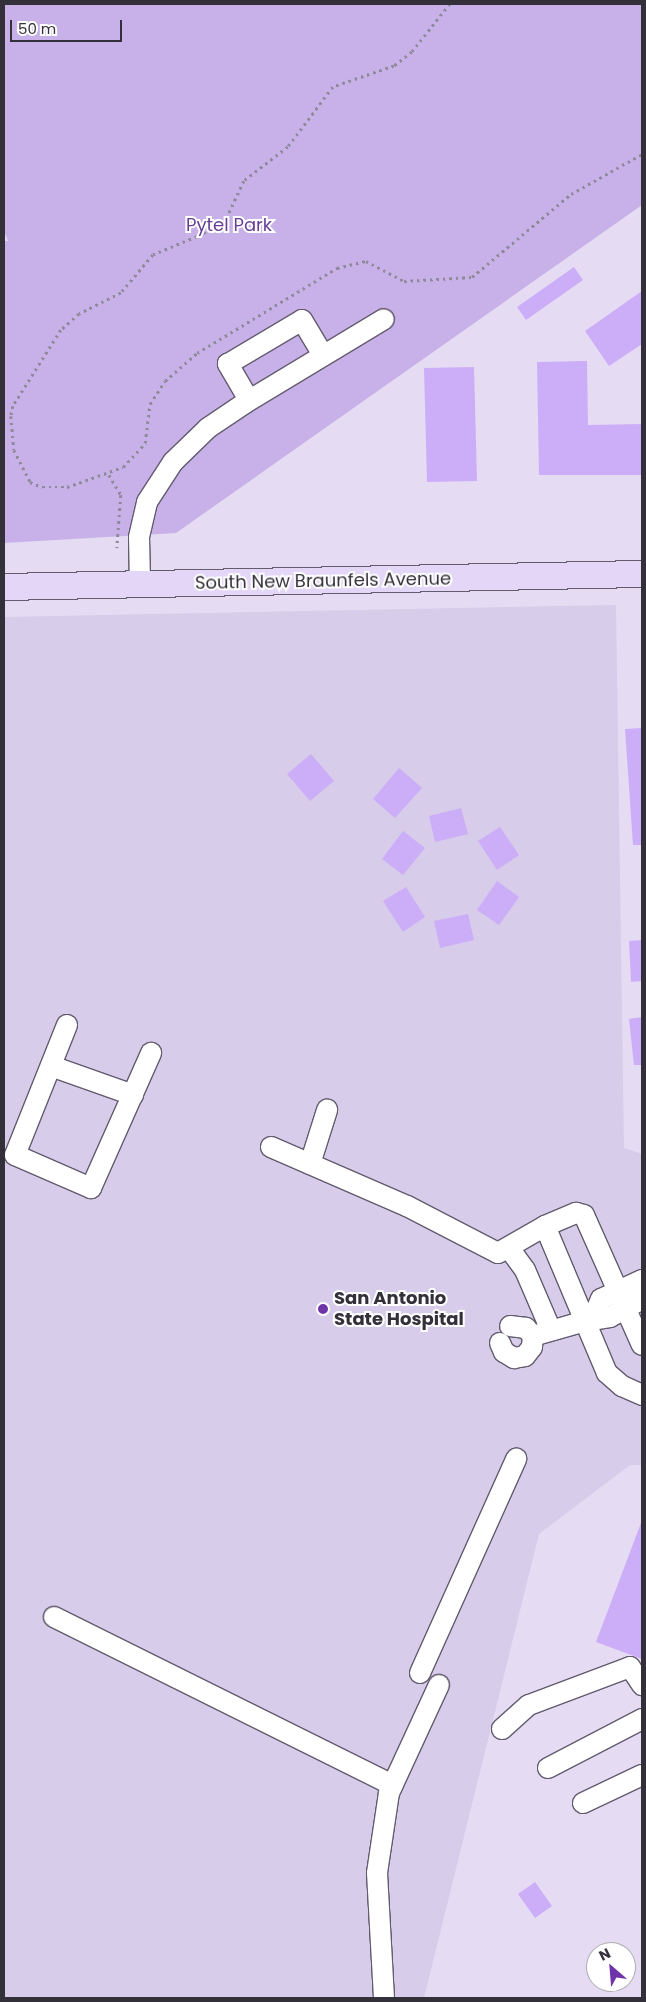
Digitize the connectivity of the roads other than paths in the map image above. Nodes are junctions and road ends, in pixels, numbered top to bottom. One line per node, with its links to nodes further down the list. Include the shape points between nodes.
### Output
1 (384, 319): 2 (lane)
2 (323, 355): 3 (lane); 3 (lane, via 302,320 244,354 228,364)
3 (249, 400): 5 (lane, via 208,428 173,462 147,502 139,537)
4 (642, 574): 5 (main road, South New Braunfels Avenue)
5 (140, 584): 6 (main road, South New Braunfels Avenue)
6 (4, 587)
7 (67, 1025): 9 (lane)
8 (151, 1053): 10 (lane)
9 (51, 1066): 10 (lane); 10 (lane, via 15,1155 91,1188)
10 (133, 1095)
11 (327, 1110): 13 (lane)
12 (271, 1147): 13 (lane)
13 (310, 1164): 15 (lane, via 407,1206 480,1246 498,1253)
14 (545, 1226): 15 (lane); 16 (lane, via 576,1213 584,1215); 17 (lane)
15 (509, 1248): 18 (lane, via 525,1270)
16 (635, 1292): 17 (lane, via 610,1317); 19 (lane)
17 (589, 1319): 18 (lane); 20 (lane, via 607,1373 622,1386)
18 (541, 1332): 18 (lane, via 529,1352 519,1358 508,1356 505,1335 522,1325)
19 (642, 1345)
20 (642, 1395)
21 (516, 1459): 23 (lane)
22 (54, 1617): 30 (lane)
23 (420, 1673)
24 (439, 1685): 30 (lane)
25 (642, 1685): 27 (lane, via 630,1667 529,1705)
26 (642, 1720): 28 (lane)
27 (502, 1729)
28 (548, 1768)
29 (642, 1776): 31 (lane)
30 (393, 1785): 32 (lane, via 377,1873)
31 (583, 1803)
32 (384, 1998)

